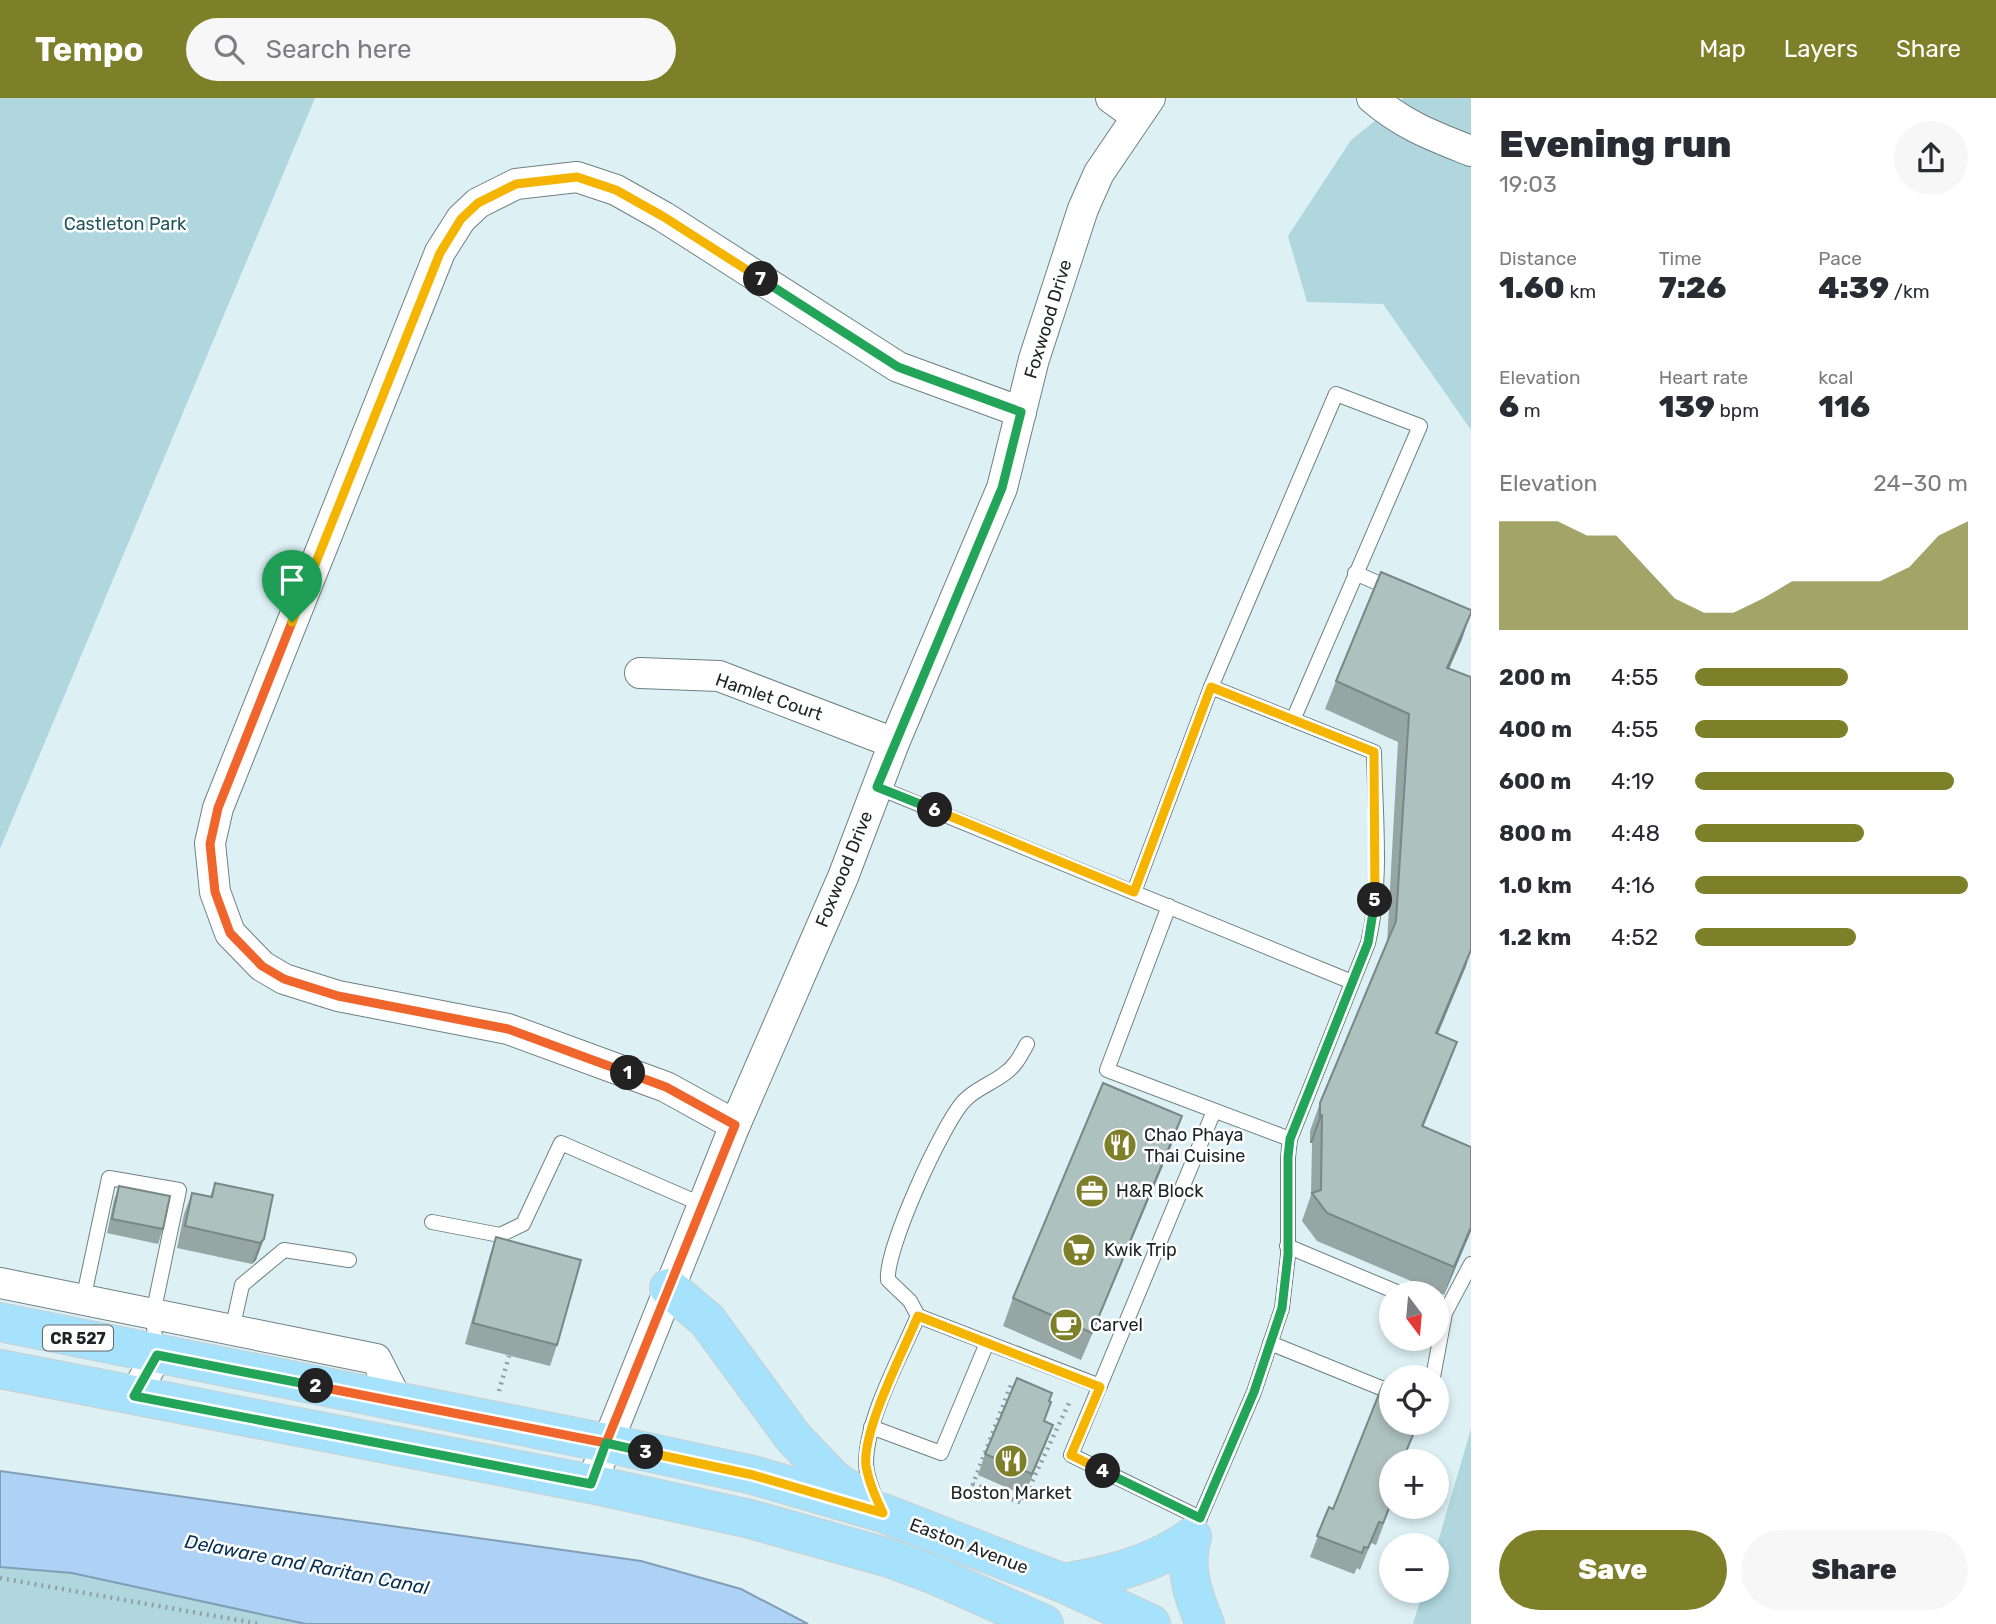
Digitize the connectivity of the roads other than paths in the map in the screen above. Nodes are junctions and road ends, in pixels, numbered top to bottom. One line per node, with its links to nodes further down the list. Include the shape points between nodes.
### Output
1 (1111, 98): 3 (street)
2 (1372, 98): 4 (street, via 1413,128)
3 (1143, 107): 5 (street, Foxwood Drive, via 1100,173 1083,209)
4 (1471, 151)
5 (1021, 412): 11 (street, Foxwood Drive, via 1002,488); 18 (street, via 898,367 664,217 616,190 577,177 516,184 478,203 461,219 440,253 218,808 210,844 215,892 230,933 262,966 284,979 338,996 508,1029 666,1087)
6 (1355, 573): 7 (lane); 9 (lane, via 1419,426 1336,394); 10 (lane)
7 (1403, 594)
8 (640, 673): 11 (street, Hamlet Court, via 719,676)
9 (1211, 687): 10 (lane); 13 (lane)
10 (1293, 720): 15 (lane, via 1374,752 1375,904 1368,943)
11 (894, 743): 12 (street, Foxwood Drive)
12 (877, 787): 13 (lane); 18 (street, Foxwood Drive, via 843,877)
13 (1134, 892): 14 (lane)
14 (1168, 906): 15 (lane); 17 (lane, via 1107,1070)
15 (1352, 982): 19 (lane)
16 (1027, 1044): 31 (lane, via 1005,1074 966,1099 953,1115 918,1184 887,1272 888,1280)
17 (1214, 1111): 19 (lane); 38 (lane)
18 (735, 1125): 20 (street, Foxwood Drive)
19 (1290, 1139): 22 (lane)
20 (703, 1205): 21 (lane, via 561,1143 523,1224 500,1235); 27 (street, Foxwood Drive)
21 (432, 1222)
22 (1287, 1246): 26 (lane); 35 (lane, via 1282,1308)
23 (349, 1259): 33 (lane, via 284,1250 242,1285)
24 (1471, 1264): 28 (lane)
25 (0, 1283): 29 (street)
26 (1379, 1285)
27 (670, 1288): 43 (street, Foxwood Drive); 45 (main road, via 707,1320 793,1437 834,1480)
28 (1449, 1298)
29 (83, 1300): 30 (street); 30 (lane, via 109,1178 179,1189)
30 (153, 1314): 33 (street); 36 (lane)
31 (918, 1316): 34 (lane); 42 (lane)
32 (0, 1322): 36 (main road, Easton Avenue / CR 527)
33 (232, 1330): 41 (street, via 376,1359)
34 (987, 1343): 38 (lane); 42 (lane, via 942,1453)
35 (1270, 1343): 39 (lane); 46 (lane)
36 (157, 1355): 40 (street); 41 (main road, Easton Avenue / CR 527)
37 (0, 1369): 40 (main road)
38 (1100, 1387): 46 (lane, via 1071,1455)
39 (1379, 1387)
40 (134, 1396): 44 (main road)
41 (398, 1402): 43 (main road, Easton Avenue / CR 527)
42 (871, 1427): 45 (lane, via 866,1463)
43 (606, 1443): 44 (street, Foxwood Drive); 45 (main road, Easton Avenue / CR 527, via 753,1475)
44 (591, 1484): 48 (main road, via 750,1519 889,1558 936,1574)
45 (883, 1513): 47 (main road, Easton Avenue / CR 527)
46 (1196, 1528): 47 (main road, via 1173,1551 1143,1564); 50 (main road, via 1187,1555)
47 (1063, 1583): 49 (main road, Easton Avenue / CR 527)
48 (1044, 1624)
49 (1150, 1624)
50 (1205, 1624)

